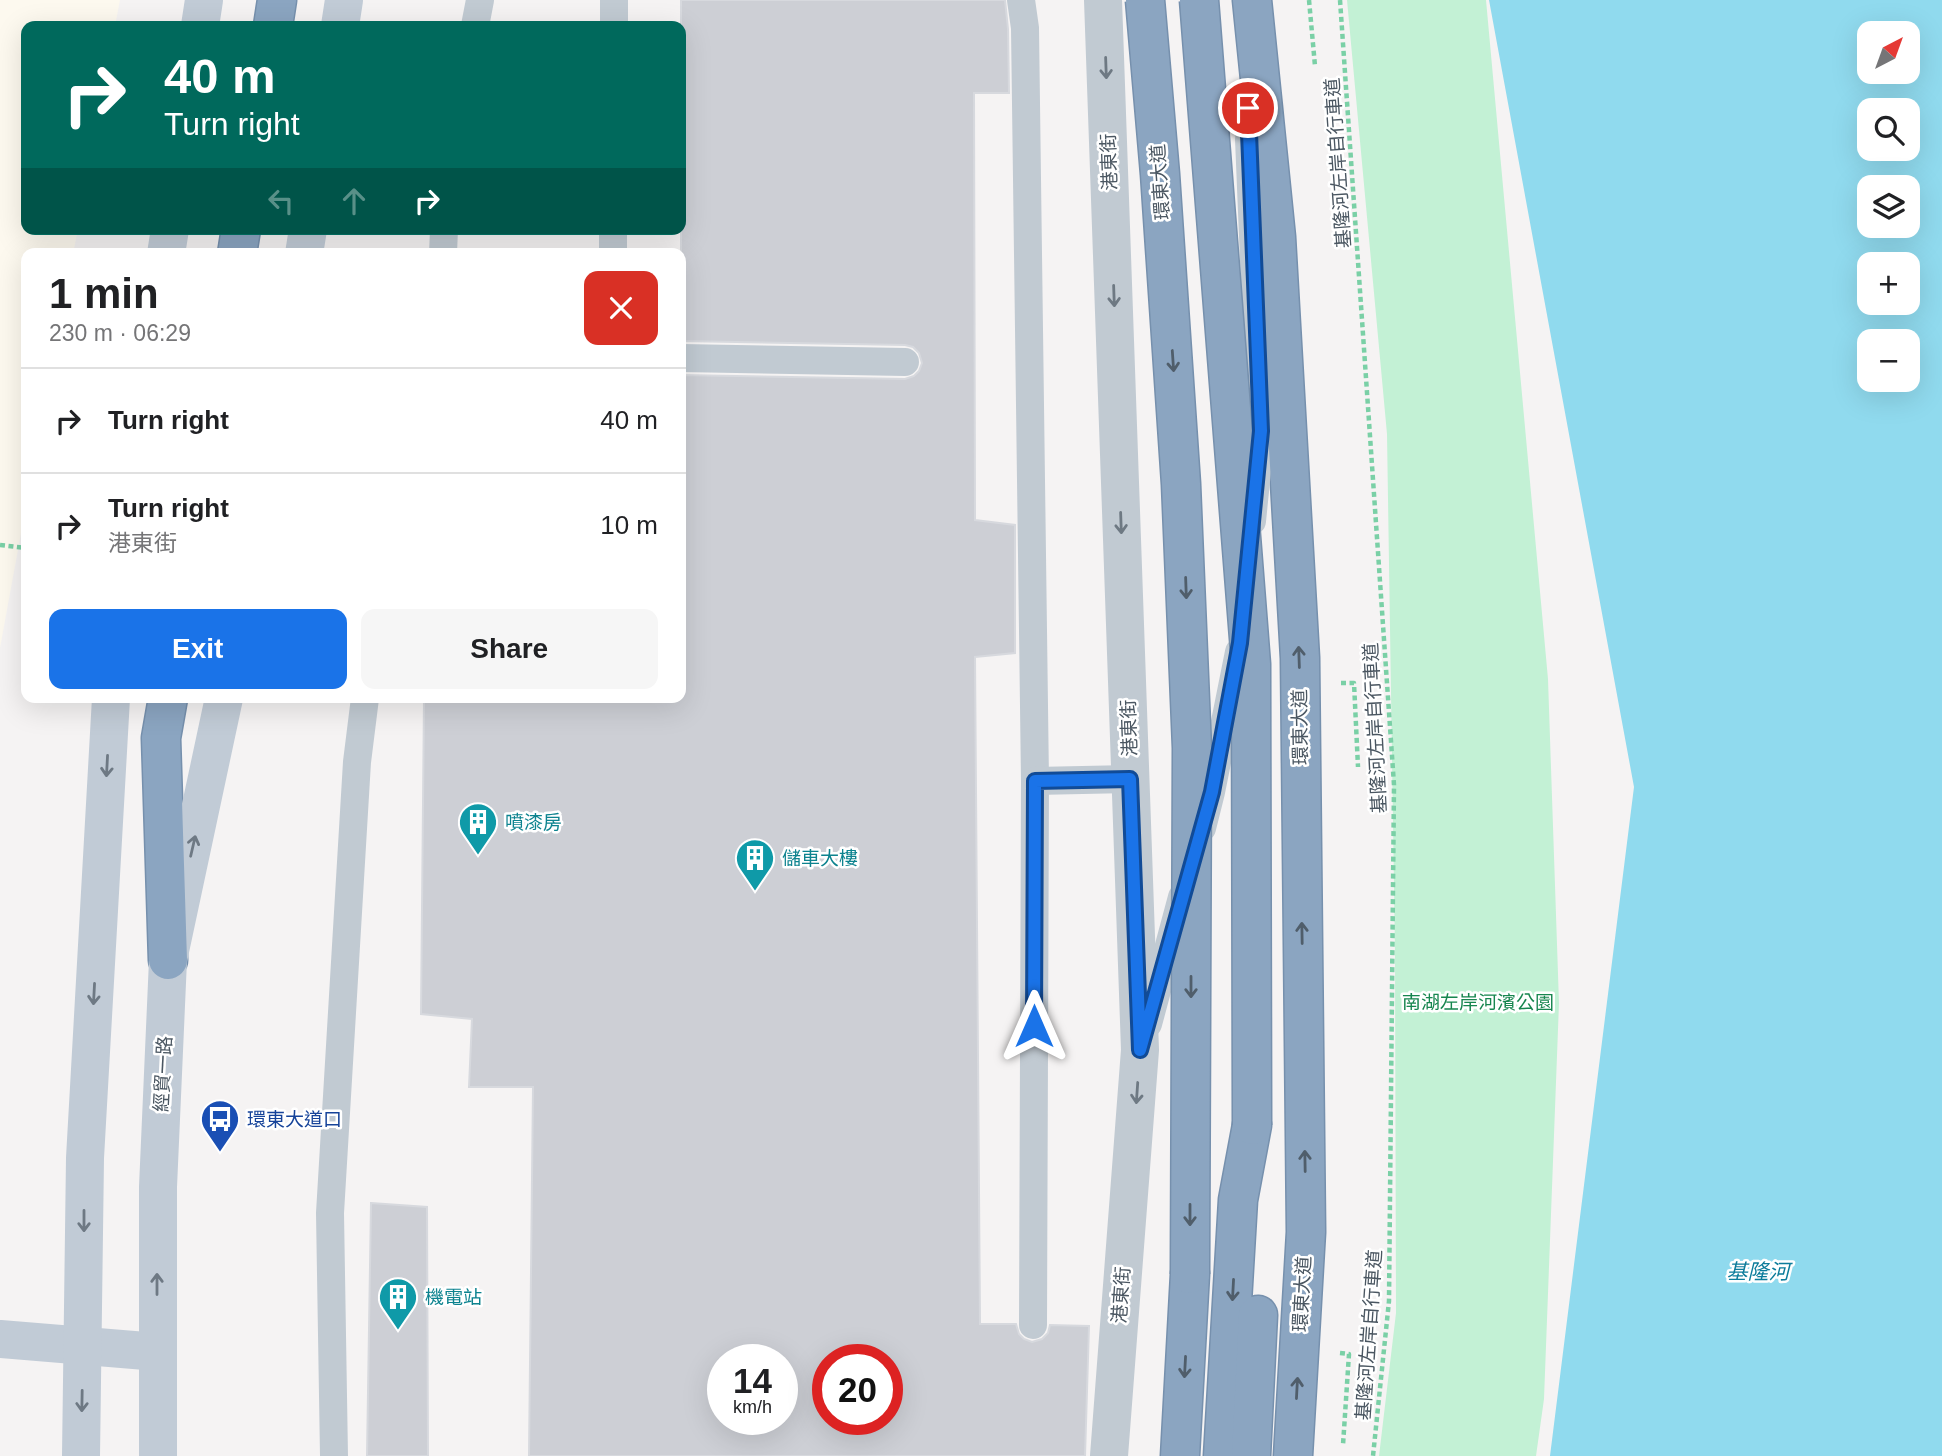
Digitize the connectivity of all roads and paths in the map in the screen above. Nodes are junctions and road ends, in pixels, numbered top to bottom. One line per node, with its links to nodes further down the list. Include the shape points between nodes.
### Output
1 (204, 0): 14 (street)
2 (277, 0): 15 (highway)
3 (345, 0): 16 (street)
4 (480, 0): 17 (lane)
5 (614, 0): 18 (lane)
6 (1021, 0): 29 (lane)
7 (1103, 0): 28 (street, 港東街, one-way to 28)
8 (1145, 0): 41 (highway, 環東大道, one-way to 41, bridge, via 1181,484 1192,748 1190,1274)
9 (1199, 0): 32 (highway, bridge, via 1251,664)
10 (1240, 0): 31 (lane, via 1260,444 1240,643 1212,792)
11 (1252, 0): 44 (highway, 環東大道, one-way to 11, via 1306,1232 1300,658 1276,237)
12 (1309, 0): 19 (path)
13 (1340, 0): 45 (path, 基隆河左岸自行車道, via 1394,785 1389,1301)
14 (201, 21)
15 (274, 21)
16 (341, 21)
17 (476, 21)
18 (614, 21)
19 (1315, 66)
20 (686, 358): 21 (lane)
21 (905, 362)
22 (0, 545): 23 (path)
23 (21, 547)
24 (111, 703): 35 (street, one-way to 35, via 85,1158)
25 (166, 703): 30 (highway, via 161,738)
26 (223, 703): 30 (street, 經貿一路, one-way to 26)
27 (364, 703): 39 (lane, via 330,1213)
28 (1130, 779): 29 (lane); 31 (street, 港東街)
29 (1035, 781): 33 (lane)
30 (168, 960): 36 (street, 經貿一路, one-way to 30, via 158,1186)
31 (1140, 1050): 40 (street, 港東街, one-way to 40)
32 (1252, 1125): 42 (highway, one-way to 42, via 1238,1200); 43 (highway, via 1263,1206)
33 (1033, 1325)
34 (0, 1339): 35 (street)
35 (83, 1347): 36 (street); 37 (street, one-way to 37)
36 (158, 1353): 38 (street, 經貿一路)
37 (80, 1456)
38 (158, 1456)
39 (334, 1456)
40 (1109, 1456)
41 (1180, 1456)
42 (1223, 1456)
43 (1251, 1456)
44 (1293, 1456)
45 (1373, 1456)

